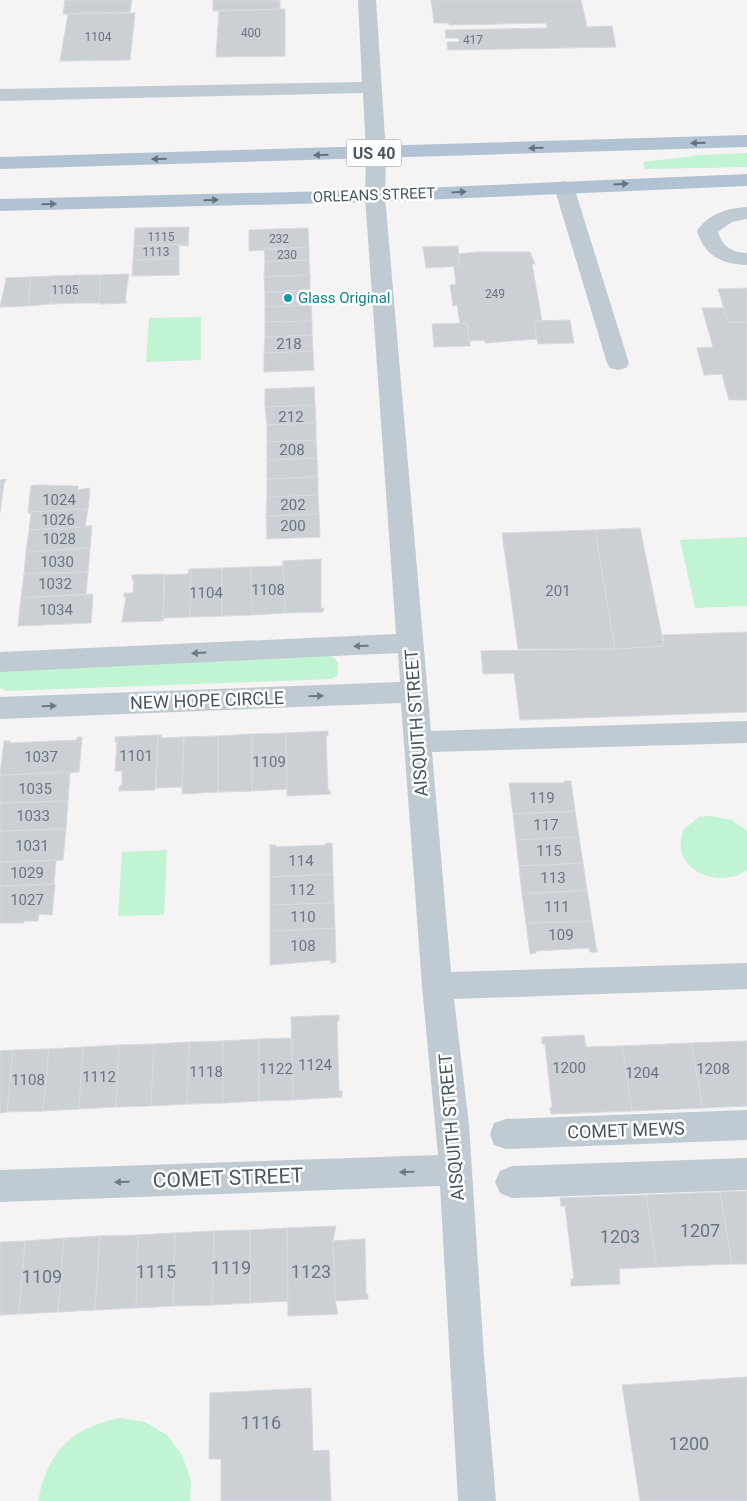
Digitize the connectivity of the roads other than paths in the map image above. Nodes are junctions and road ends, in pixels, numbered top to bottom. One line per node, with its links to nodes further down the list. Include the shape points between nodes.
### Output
1 (367, 0): 2 (street, AISQUITH STREET)
2 (372, 87): 3 (street); 5 (street, AISQUITH STREET)
3 (0, 94)
4 (747, 141): 5 (main road, US 40, one-way to 5)
5 (376, 153): 6 (main road, US 40, one-way to 6); 9 (street, AISQUITH STREET)
6 (0, 163)
7 (747, 180): 8 (main road, ORLEANS STREET, one-way to 7)
8 (564, 187): 9 (main road, ORLEANS STREET, one-way to 8); 13 (street)
9 (375, 196): 10 (main road, ORLEANS STREET, one-way to 9); 14 (street, AISQUITH STREET)
10 (0, 205)
11 (747, 213): 12 (street, via 724,218 707,231 711,246 723,255)
12 (747, 259)
13 (618, 364)
14 (410, 643): 15 (street, one-way to 15); 16 (street, AISQUITH STREET)
15 (0, 662)
16 (414, 692): 17 (street, NEW HOPE CIRCLE, one-way to 16); 19 (street, AISQUITH STREET)
17 (0, 708)
18 (747, 732): 19 (street)
19 (417, 742): 21 (street, AISQUITH STREET)
20 (747, 976): 21 (street)
21 (437, 986): 24 (street, AISQUITH STREET)
22 (747, 1125): 23 (street, COMET MEWS)
23 (506, 1134)
24 (456, 1170): 27 (street, COMET STREET, one-way to 27); 28 (street, AISQUITH STREET)
25 (747, 1174): 26 (street)
26 (512, 1182)
27 (0, 1186)
28 (473, 1446): 29 (street, AISQUITH STREET); 30 (street, AISQUITH STREET)
29 (477, 1501)
30 (488, 1501)

